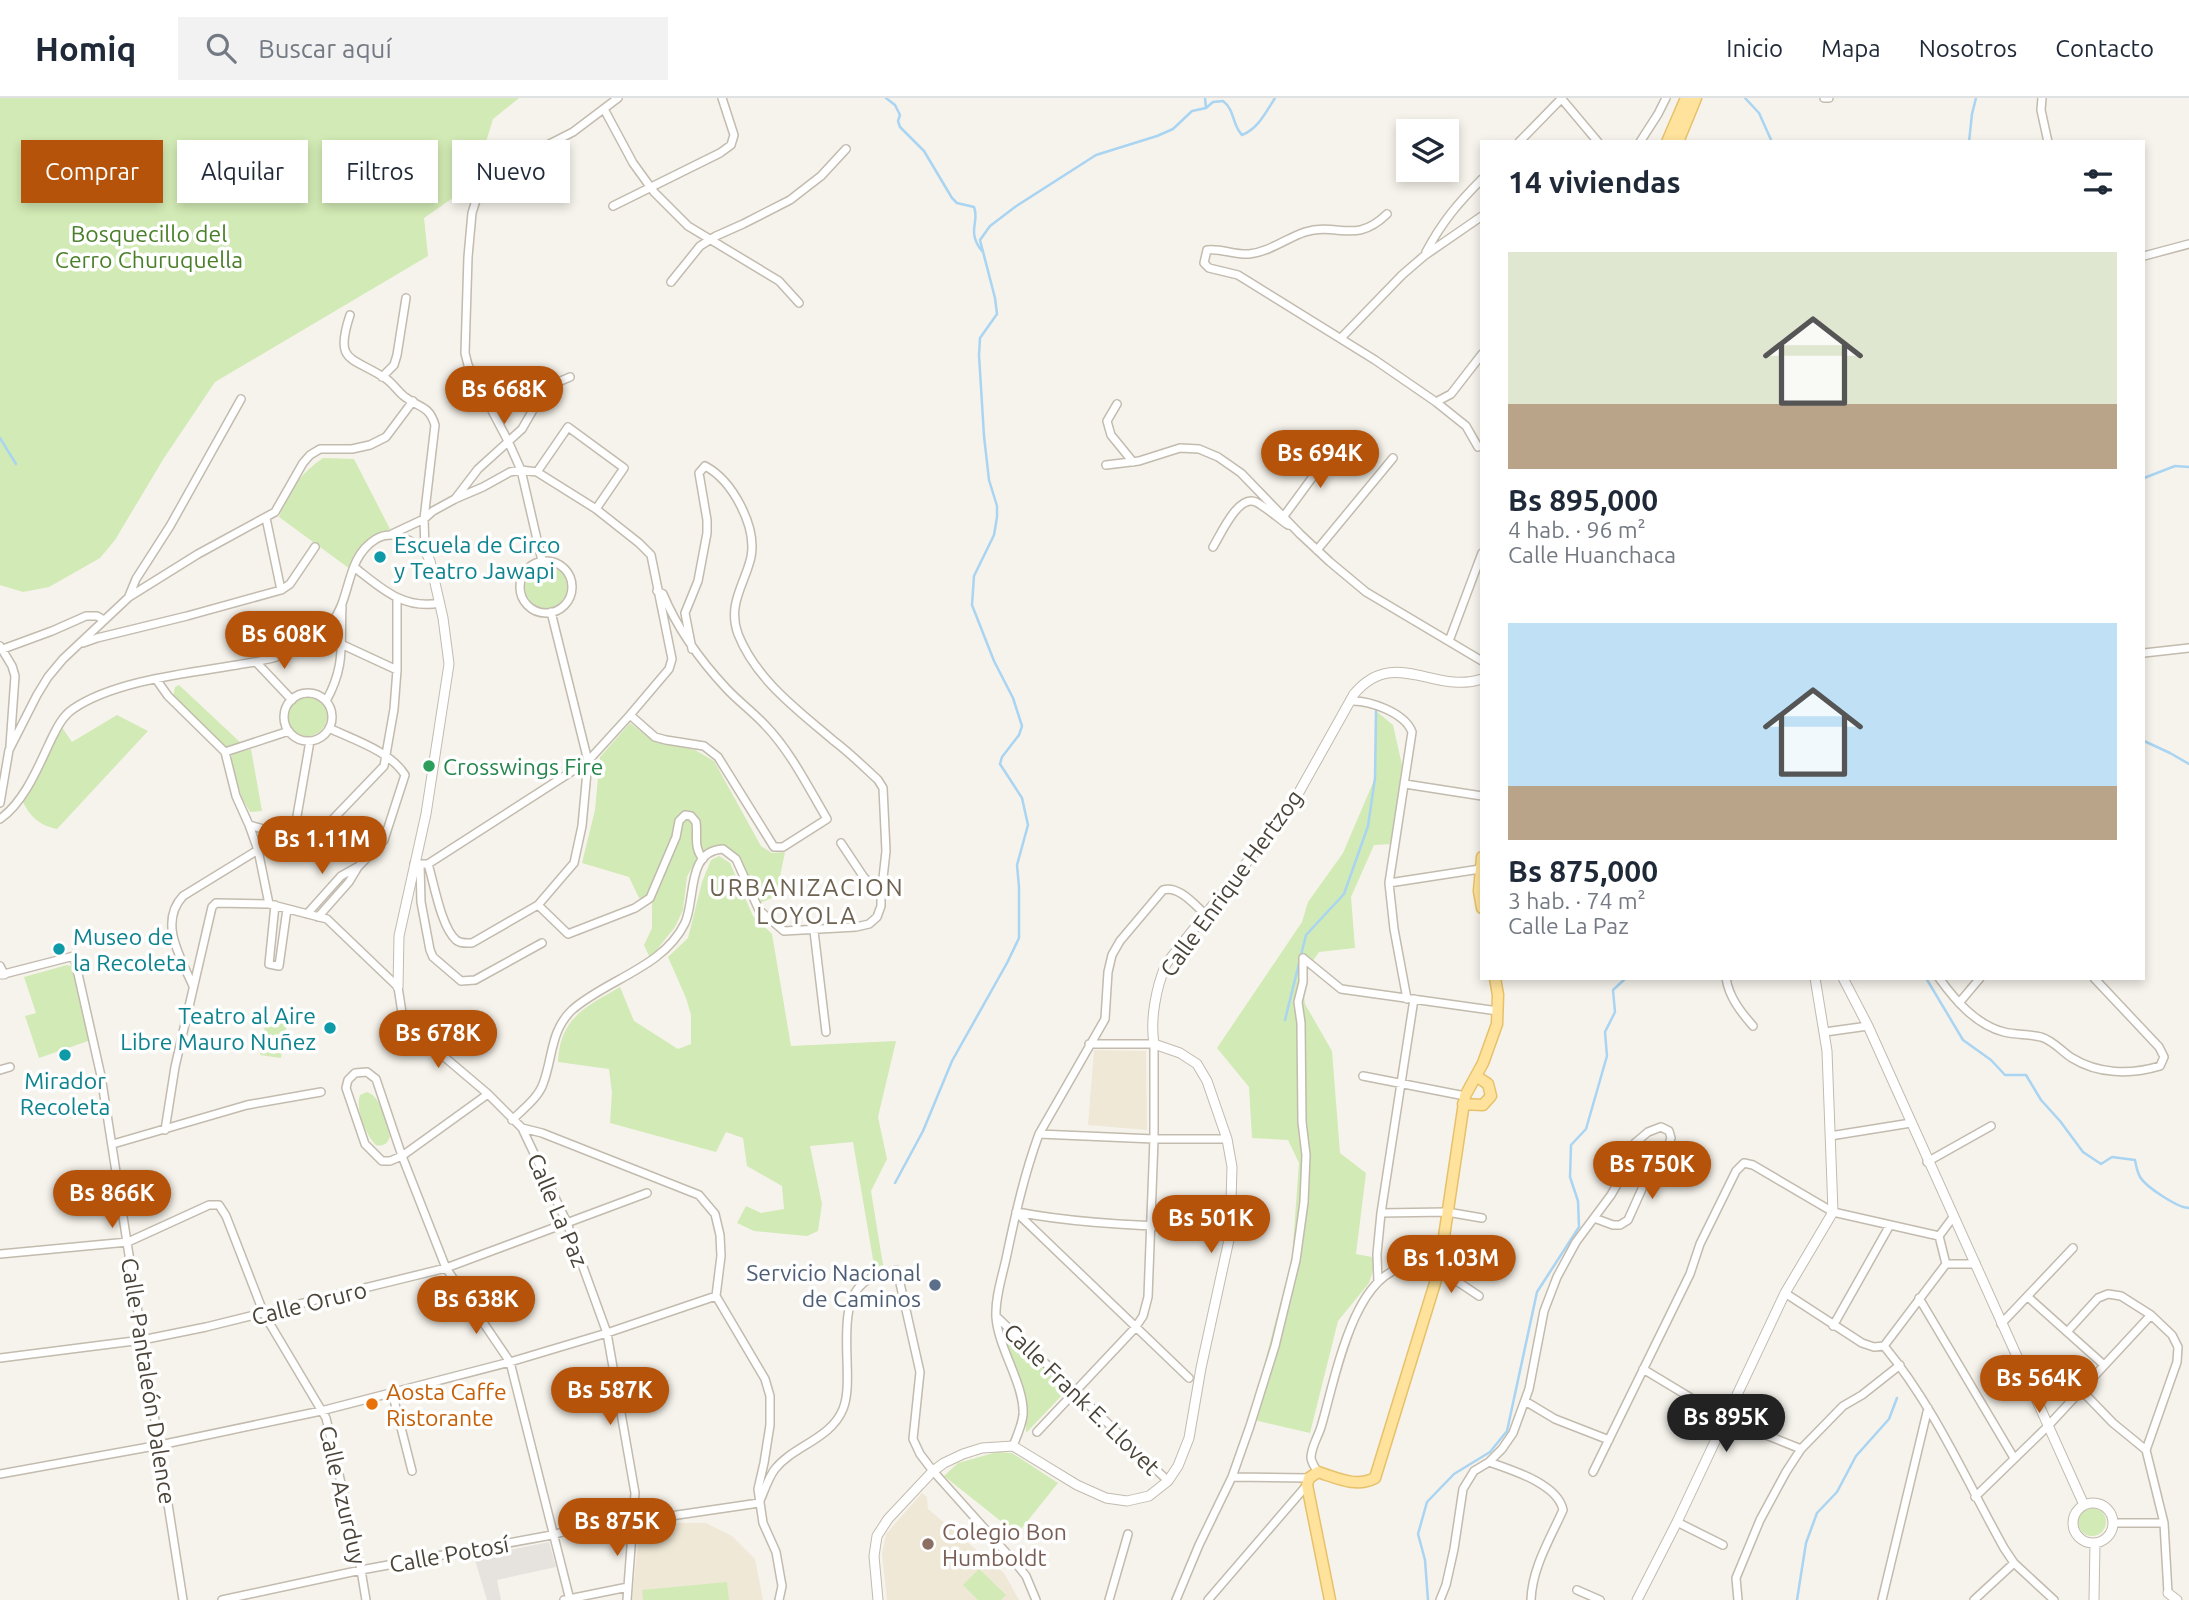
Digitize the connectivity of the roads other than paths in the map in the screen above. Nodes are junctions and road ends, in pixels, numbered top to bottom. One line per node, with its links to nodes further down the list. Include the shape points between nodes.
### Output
1 (618, 98): 10 (street)
2 (722, 98): 19 (street, via 734,135 731,145)
3 (1562, 98): 11 (street); 12 (street)
4 (1666, 98): 13 (street)
5 (1685, 98): 14 (main road)
6 (1696, 98): 15 (main road)
7 (1824, 98): 8 (street)
8 (1829, 98)
9 (2042, 98): 16 (street)
10 (604, 109): 19 (street); 39 (street, via 573,132 506,166 484,186 475,205 468,257 466,353)
11 (1520, 140)
12 (1596, 140)
13 (1641, 140)
14 (1668, 140)
15 (1679, 140)
16 (2048, 140)
17 (846, 149): 23 (street, via 790,200)
18 (1480, 180): 25 (street, via 1439,227)
19 (651, 187): 20 (street); 23 (street, via 688,226)
20 (613, 206)
21 (1387, 214): 31 (street, via 1361,230 1308,231 1252,254 1217,248 1207,250 1204,256 1209,268 1238,275)
22 (1480, 217): 25 (street)
23 (709, 240): 27 (street); 29 (street, via 779,281)
24 (2189, 244): 26 (street)
25 (1424, 256): 31 (street)
26 (2145, 256)
27 (671, 282)
28 (405, 298): 33 (street, via 397,355)
29 (799, 303)
30 (351, 315): 33 (street, via 344,348 355,362)
31 (1341, 338): 37 (street)
32 (1480, 357): 37 (street, via 1451,394)
33 (382, 377): 36 (street)
34 (570, 377): 39 (street, via 549,386 522,429)
35 (241, 399): 63 (street)
36 (413, 401): 50 (street, via 386,437 370,445 320,449 310,455 275,512); 51 (street, via 432,415 435,425)
37 (1436, 401): 40 (street, via 1466,426)
38 (1117, 404): 43 (street, via 1107,421 1111,435)
39 (508, 441): 45 (street); 47 (street)
40 (1478, 447)
41 (1334, 448): 49 (street)
42 (1393, 458): 57 (street)
43 (1133, 462): 44 (street); 49 (street, via 1180,449 1199,449 1241,473)
44 (1106, 465)
45 (521, 470): 46 (street); 47 (street); 59 (street)
46 (537, 472): 48 (street); 48 (street, via 568,427 624,468)
47 (454, 499): 51 (street)
48 (596, 509): 62 (street, via 651,555)
49 (1284, 516): 53 (street)
50 (266, 518): 61 (street); 63 (street)
51 (424, 519): 52 (street); 56 (street)
52 (392, 534): 56 (street); 60 (street, via 369,544)
53 (1300, 534): 55 (street, via 1246,500); 57 (street)
54 (315, 547): 61 (street)
55 (1213, 547)
56 (425, 550): 66 (street)
57 (1317, 550): 69 (street, via 1366,592)
58 (1480, 558): 69 (street)
59 (542, 561): 67 (street, via 561,566 572,582 567,602); 67 (street, via 525,572 521,591 531,608)
60 (354, 567): 64 (street); 65 (street)
61 (281, 590): 70 (street)
62 (657, 591): 74 (street, via 663,594); 84 (street, via 672,659)
63 (129, 597): 68 (street)
64 (343, 599): 71 (street); 77 (street, via 333,622 317,635 280,656)
65 (397, 600): 66 (street, via 424,606); 78 (street)
66 (440, 603): 102 (street, via 449,664)
67 (551, 612): 91 (street)
68 (104, 620): 70 (street); 72 (street, via 86,616)
69 (1450, 641): 76 (street)
70 (79, 645): 88 (street, via 48,677)
71 (343, 645): 78 (street); 82 (street, via 340,668)
72 (1, 647): 88 (street, via 15,676)
73 (2189, 648): 75 (street)
74 (692, 649): 84 (street, via 784,748 827,820 783,847 774,847 718,757 704,746 655,737); 106 (street, via 685,613 698,581 707,533 699,474 705,466 726,482 748,528 751,557 734,611 738,634 757,667 787,702 883,788 886,851)
75 (2145, 653)
76 (1480, 660)
77 (256, 662): 79 (street); 81 (street)
78 (397, 670): 90 (street)
79 (156, 679): 89 (street); 95 (street, via 118,688 72,710 60,723 12,810)
80 (1480, 680): 83 (street, Calle Enrique Hertzog, via 1451,683 1387,672 1373,676)
81 (292, 700): 82 (street, via 313,694); 86 (street, via 285,718)
82 (326, 701): 85 (street, via 332,714)
83 (1350, 701): 92 (street, via 1382,707 1409,724 1412,732); 112 (street, Calle Enrique Hertzog, via 1298,794)
84 (630, 715): 91 (street)
85 (329, 728): 87 (street); 90 (street)
86 (289, 731): 87 (street); 89 (street)
87 (310, 741): 97 (street)
88 (9, 750): 94 (street)
89 (225, 752): 96 (street)
90 (386, 757): 97 (street, via 384,766 311,842); 103 (street, via 405,775 384,840)
91 (587, 761): 102 (street); 109 (street, via 574,863)
92 (1405, 784): 93 (street); 105 (street)
93 (1480, 796)
94 (0, 803)
95 (0, 819)
96 (249, 824): 97 (street); 99 (street)
97 (293, 839)
98 (841, 843): 106 (street)
99 (258, 850): 108 (street); 124 (street, via 177,902 171,929)
100 (703, 859): 109 (street, via 695,839 696,822 685,815 678,821 676,837 650,898 635,908 568,934); 114 (street, via 714,849 730,852 759,910 784,931); 143 (street, via 696,870 686,921 677,935 650,962 599,990 566,1017 554,1038 544,1083)
101 (1480, 863): 105 (street)
102 (421, 864): 109 (street, via 446,924 463,943 472,943); 115 (street, via 421,902 430,950 461,981 475,980); 125 (street, via 399,936)
103 (358, 867): 111 (street, via 341,876); 113 (street)
104 (1480, 877): 107 (main road)
105 (1389, 883): 126 (street)
106 (881, 896): 114 (street, via 877,917 869,924)
107 (1480, 897)
108 (272, 905): 110 (street); 110 (street, via 270,964 279,966); 124 (street, via 212,906)
109 (538, 905)
110 (287, 909): 111 (street)
111 (307, 914): 113 (street)
112 (1205, 914): 133 (street, via 1177,890 1163,890 1154,898 1112,955 1105,1019); 134 (street, Calle Enrique Hertzog, via 1166,964 1158,982)
113 (318, 917): 125 (street, via 327,919)
114 (814, 931): 131 (street)
115 (542, 943)
116 (1, 972): 152 (street, Calle Pantaleón Dalence, via 74,956)
117 (1495, 980): 128 (main road)
118 (1726, 980): 129 (street, via 1738,1009)
119 (1815, 980): 132 (street)
120 (1844, 980): 130 (street)
121 (1941, 980): 127 (street)
122 (1978, 980): 127 (street)
123 (2096, 980): 127 (street, via 2159,1047 2164,1058 2160,1066 2118,1072 2091,1069 2041,1037 1985,1025)
124 (193, 987): 147 (street)
125 (398, 987): 141 (street, Calle La Paz, via 403,1019 409,1027)
126 (1411, 999): 128 (street); 139 (street); 217 (street, via 1341,989 1303,958 1298,1002 1306,1154 1296,1261 1275,1346)
127 (1959, 1003)
128 (1498, 1011): 138 (main road, via 1490,1048)
129 (1753, 1026)
130 (1868, 1026): 132 (street); 144 (street)
131 (826, 1032)
132 (1825, 1032): 149 (street)
133 (1089, 1044): 134 (street); 148 (street)
134 (1154, 1044): 150 (street, Calle Enrique Hertzog); 151 (street, via 1196,1064 1208,1081)
135 (10, 1067): 136 (street)
136 (0, 1070)
137 (1363, 1076): 139 (street)
138 (1476, 1076): 142 (main road); 142 (main road, via 1488,1084 1491,1096 1483,1105)
139 (1401, 1082): 142 (street); 159 (street)
140 (321, 1092): 147 (street, via 247,1105)
141 (488, 1094): 143 (street, Calle La Paz); 153 (street)
142 (1464, 1100): 157 (main road)
143 (512, 1120): 146 (street, Calle La Paz)
144 (1910, 1123): 149 (street); 154 (street)
145 (1991, 1126): 154 (street)
146 (522, 1128): 163 (street, Calle La Paz); 177 (street, via 699,1195 715,1214 720,1235)
147 (165, 1129): 152 (street)
148 (1039, 1134): 150 (street); 156 (street)
149 (1830, 1136): 158 (street)
150 (1154, 1139): 151 (street); 165 (street, Calle Enrique Hertzog)
151 (1227, 1139): 219 (street, via 1232,1167 1230,1235 1189,1438)
152 (113, 1144): 168 (street, Calle Pantaleón Dalence)
153 (402, 1156): 153 (street, via 382,1161 365,1144 346,1088 355,1073 367,1072 376,1079); 173 (street)
154 (1927, 1161): 160 (street)
155 (647, 1193): 163 (street, Calle Oruro)
156 (1016, 1212): 165 (street); 183 (street); 186 (street)
157 (1447, 1212): 159 (street); 161 (street); 174 (main road)
158 (1833, 1212): 164 (street); 176 (street); 195 (street, via 1744,1163 1700,1244)
159 (1381, 1213): 175 (street)
160 (1954, 1216): 167 (street); 172 (street)
161 (1482, 1218)
162 (1594, 1218): 162 (street, via 1612,1225 1628,1220 1650,1171 1668,1146 1669,1131 1661,1127 1635,1143 1619,1181); 200 (street, via 1547,1298)
163 (567, 1223): 173 (street, Calle Oruro); 188 (street, Calle La Paz)
164 (1891, 1225): 167 (street); 185 (street)
165 (1151, 1226): 166 (street); 186 (street, Calle Enrique Hertzog, via 1149,1297)
166 (1194, 1227)
167 (1939, 1236): 171 (street)
168 (128, 1242): 170 (street); 181 (street, Calle Azurduy, via 209,1205 219,1205); 189 (street, Calle Pantaleón Dalence)
169 (2073, 1248): 179 (street)
170 (0, 1254)
171 (1946, 1264): 172 (street); 180 (street)
172 (1976, 1264): 184 (street)
173 (446, 1268): 181 (street, Calle Oruro); 192 (street)
174 (1439, 1270): 175 (street, via 1406,1267); 178 (street); 218 (main road, via 1374,1478 1355,1483)
175 (1378, 1282): 218 (street, via 1359,1309 1329,1390 1312,1450)
176 (1786, 1293): 185 (street); 203 (street)
177 (716, 1296): 188 (street); 221 (street, via 770,1395)
178 (1479, 1296)
179 (2028, 1297): 184 (street); 187 (street)
180 (1919, 1298): 190 (street); 211 (street)
181 (264, 1314): 189 (street, Calle Oruro); 202 (street, Calle Azurduy)
182 (2151, 1315): 187 (street, via 2121,1296 2108,1294 2098,1298); 194 (street); 210 (street, via 2178,1347)
183 (996, 1317): 199 (street, Calle Frank E. Llovet); 208 (street, via 1023,1414)
184 (2001, 1324): 204 (street)
185 (1833, 1326): 190 (street, via 1862,1343)
186 (1135, 1328): 196 (street); 199 (street, Calle Enrique Hertzog)
187 (2067, 1332): 194 (street)
188 (607, 1333): 192 (street); 223 (street, Calle La Paz, via 635,1493)
189 (142, 1340): 191 (street, Calle Oruro); 207 (street, Calle Pantaleón Dalence)
190 (1884, 1346): 193 (street)
191 (0, 1358)
192 (510, 1362): 198 (street); 228 (street)
193 (1900, 1365): 201 (street); 209 (street, via 1843,1406)
194 (2104, 1365): 197 (street)
195 (1643, 1369): 203 (street); 206 (street)
196 (1189, 1378)
197 (2082, 1391): 204 (street); 210 (street)
198 (392, 1392): 202 (street); 213 (street)
199 (1075, 1392): 205 (street, Calle Enrique Hertzog); 219 (street, Calle Frank E. Llovet)
200 (1525, 1401): 206 (street, via 1555,1419); 212 (street, via 1513,1433)
201 (1928, 1408): 220 (street); 253 (street)
202 (321, 1411): 207 (street); 232 (street, Calle Azurduy)
203 (1726, 1419): 209 (street); 224 (street)
204 (2047, 1427): 211 (street); 222 (street)
205 (1037, 1432)
206 (1609, 1440): 215 (street)
207 (160, 1446): 216 (street); 236 (street, Calle Pantaleón Dalence)
208 (1013, 1446): 214 (street, via 982,1448); 219 (street, via 1077,1486 1106,1498 1127,1501 1149,1496)
209 (1801, 1450): 252 (street, via 1760,1520 1736,1578)
210 (2146, 1450): 225 (street)
211 (2014, 1458): 220 (street)
212 (1489, 1462): 248 (street, via 1474,1471 1463,1489); 249 (street, via 1553,1492 1561,1501 1563,1510 1537,1568)
213 (412, 1471)
214 (933, 1471): 221 (street, via 914,1439 920,1372 897,1270 869,1278 849,1309 848,1394 843,1411 830,1429 775,1470); 242 (street, via 877,1536); 243 (street, via 1026,1576)
215 (1593, 1472)
216 (0, 1474)
217 (1232, 1477): 218 (street); 245 (street)
218 (1311, 1478): 246 (street); 247 (main road)
219 (1168, 1481)
220 (1975, 1497): 231 (street)
221 (759, 1503): 223 (street, Calle Potosí); 241 (street, via 776,1552 782,1586)
222 (2084, 1505): 226 (street, via 2104,1506); 229 (street, via 2075,1515 2074,1528 2082,1539)
223 (635, 1519): 228 (street, Calle Potosí, via 609,1519); 233 (street, Calle La Paz)
224 (1677, 1522): 230 (street); 251 (street)
225 (2164, 1522): 226 (street); 235 (street)
226 (2113, 1523): 229 (street, via 2105,1539)
227 (1128, 1534): 244 (street)
228 (552, 1535): 232 (street, Calle Potosí); 239 (street)
229 (2095, 1543): 256 (street)
230 (1723, 1545)
231 (2014, 1563): 254 (street); 255 (street)
232 (361, 1570): 237 (street, Calle Potosí); 238 (street, Calle Azurduy)
233 (628, 1587): 239 (street); 240 (street, Calle La Paz)
234 (1577, 1590): 250 (street)
235 (2168, 1596): 257 (street)
236 (183, 1600)
237 (222, 1600)
238 (366, 1600)
239 (568, 1600)
240 (627, 1600)
241 (779, 1600)
242 (878, 1600)
243 (1036, 1600)
244 (1109, 1600)
245 (1176, 1600)
246 (1208, 1600)
247 (1330, 1600)
248 (1440, 1600)
249 (1531, 1600)
250 (1600, 1600)
251 (1637, 1600)
252 (1738, 1600)
253 (1882, 1600)
254 (1974, 1600)
255 (2054, 1600)
256 (2094, 1600)
257 (2177, 1600)

